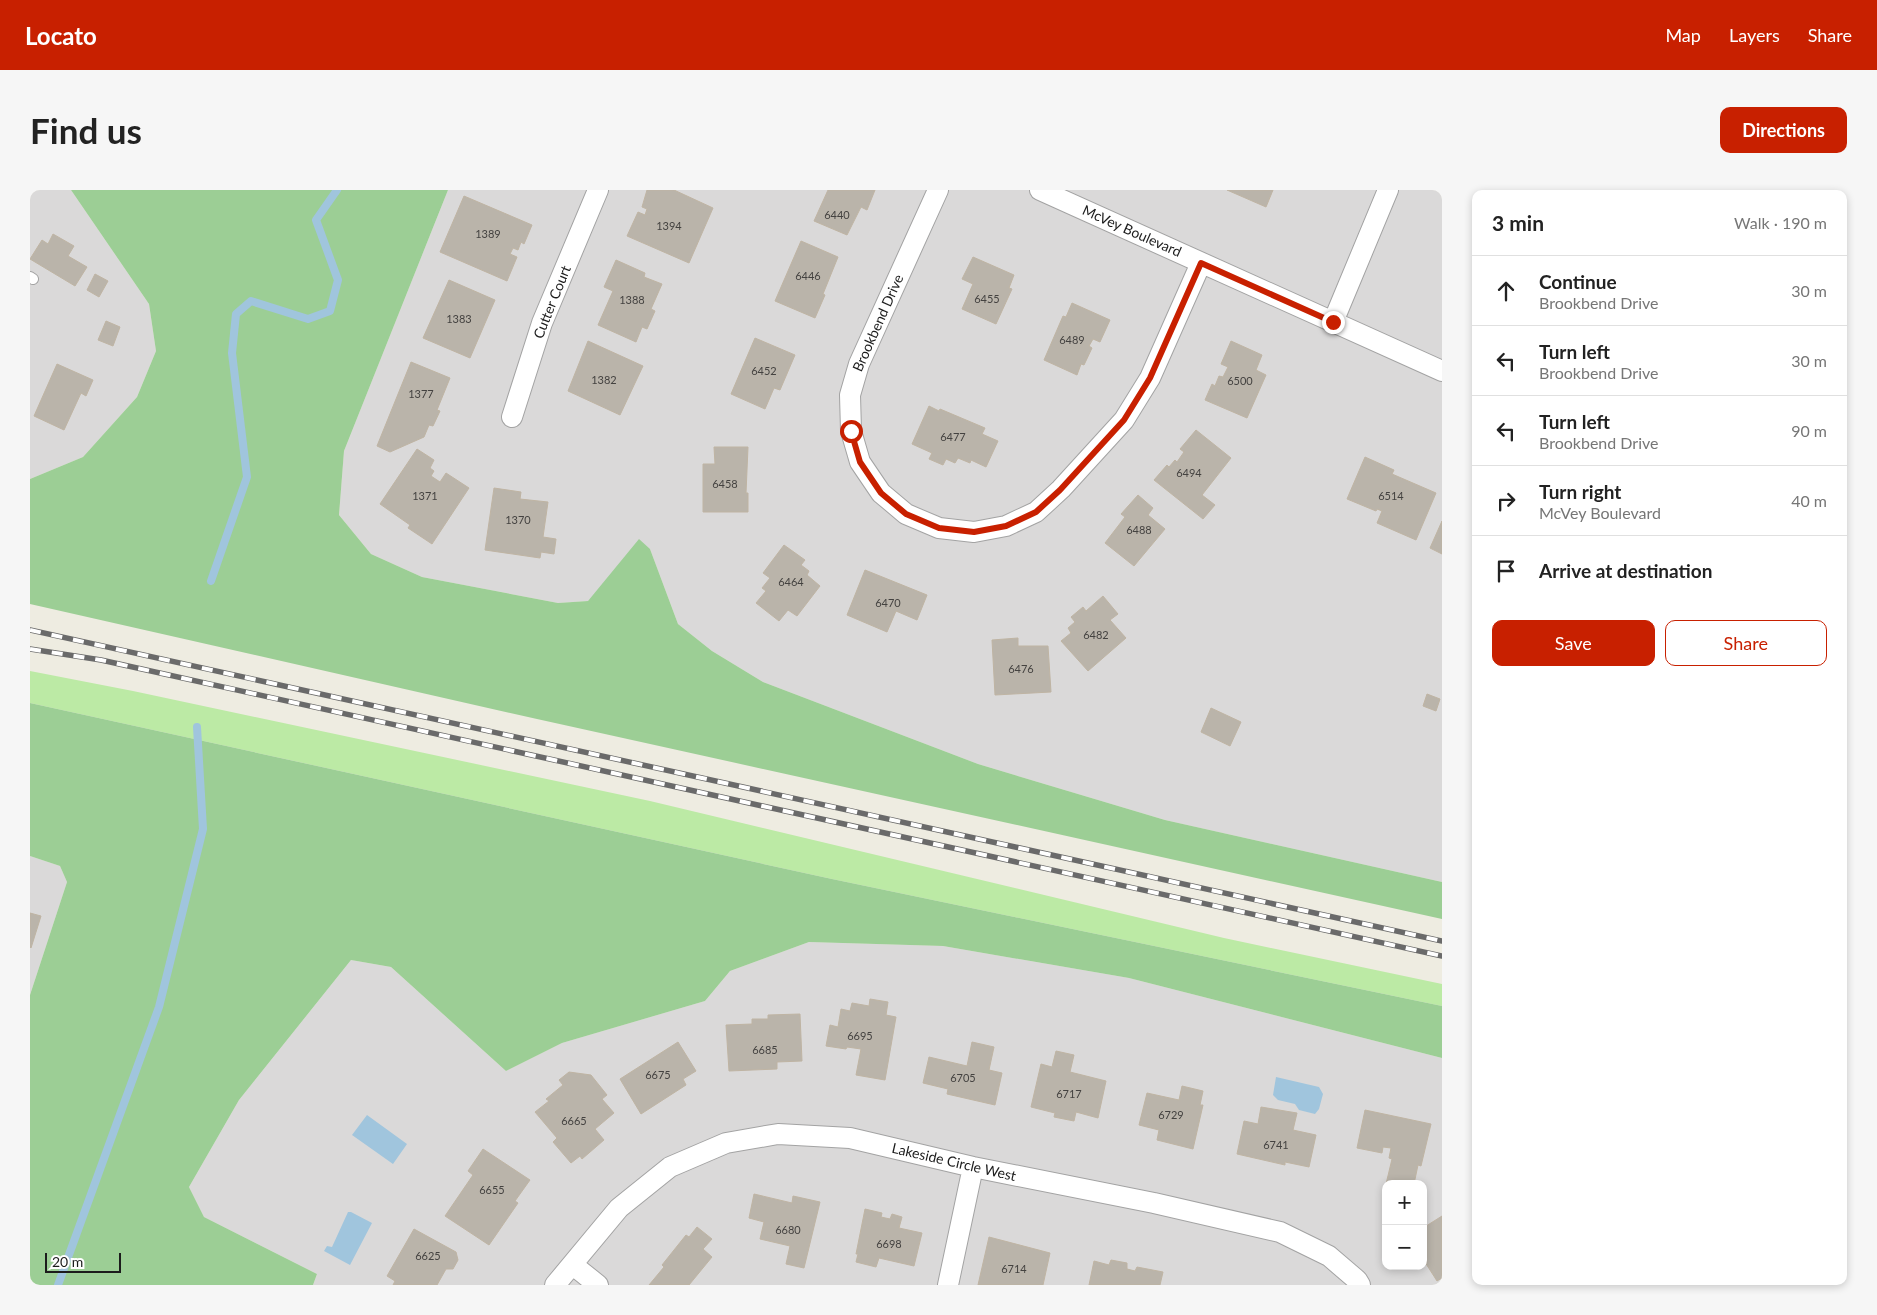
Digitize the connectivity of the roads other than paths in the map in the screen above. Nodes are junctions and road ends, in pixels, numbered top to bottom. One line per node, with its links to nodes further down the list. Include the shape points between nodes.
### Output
1 (598, 190): 8 (street, Cutter Court, via 542,323)
2 (938, 190): 5 (street, Brookbend Drive, via 858,364 850,395 851,431 860,462 881,493 906,514 939,528 974,532 1006,526 1036,512 1060,490 1124,420 1150,378)
3 (1040, 190): 5 (street, McVey Boulevard)
4 (1388, 190): 6 (street)
5 (1201, 263): 6 (street, McVey Boulevard)
6 (1333, 322): 7 (street, McVey Boulevard)
7 (1442, 372)
8 (512, 417)
9 (973, 1167): 10 (street, Lakeside Circle West, via 850,1138 778,1134 726,1143 670,1167 619,1208); 11 (street, Lakeside Circle West, via 1280,1232 1330,1256); 14 (street)
10 (573, 1265): 12 (street, Lakeside Circle West); 13 (street)
11 (1356, 1283)
12 (555, 1285)
13 (598, 1285)
14 (948, 1285)

